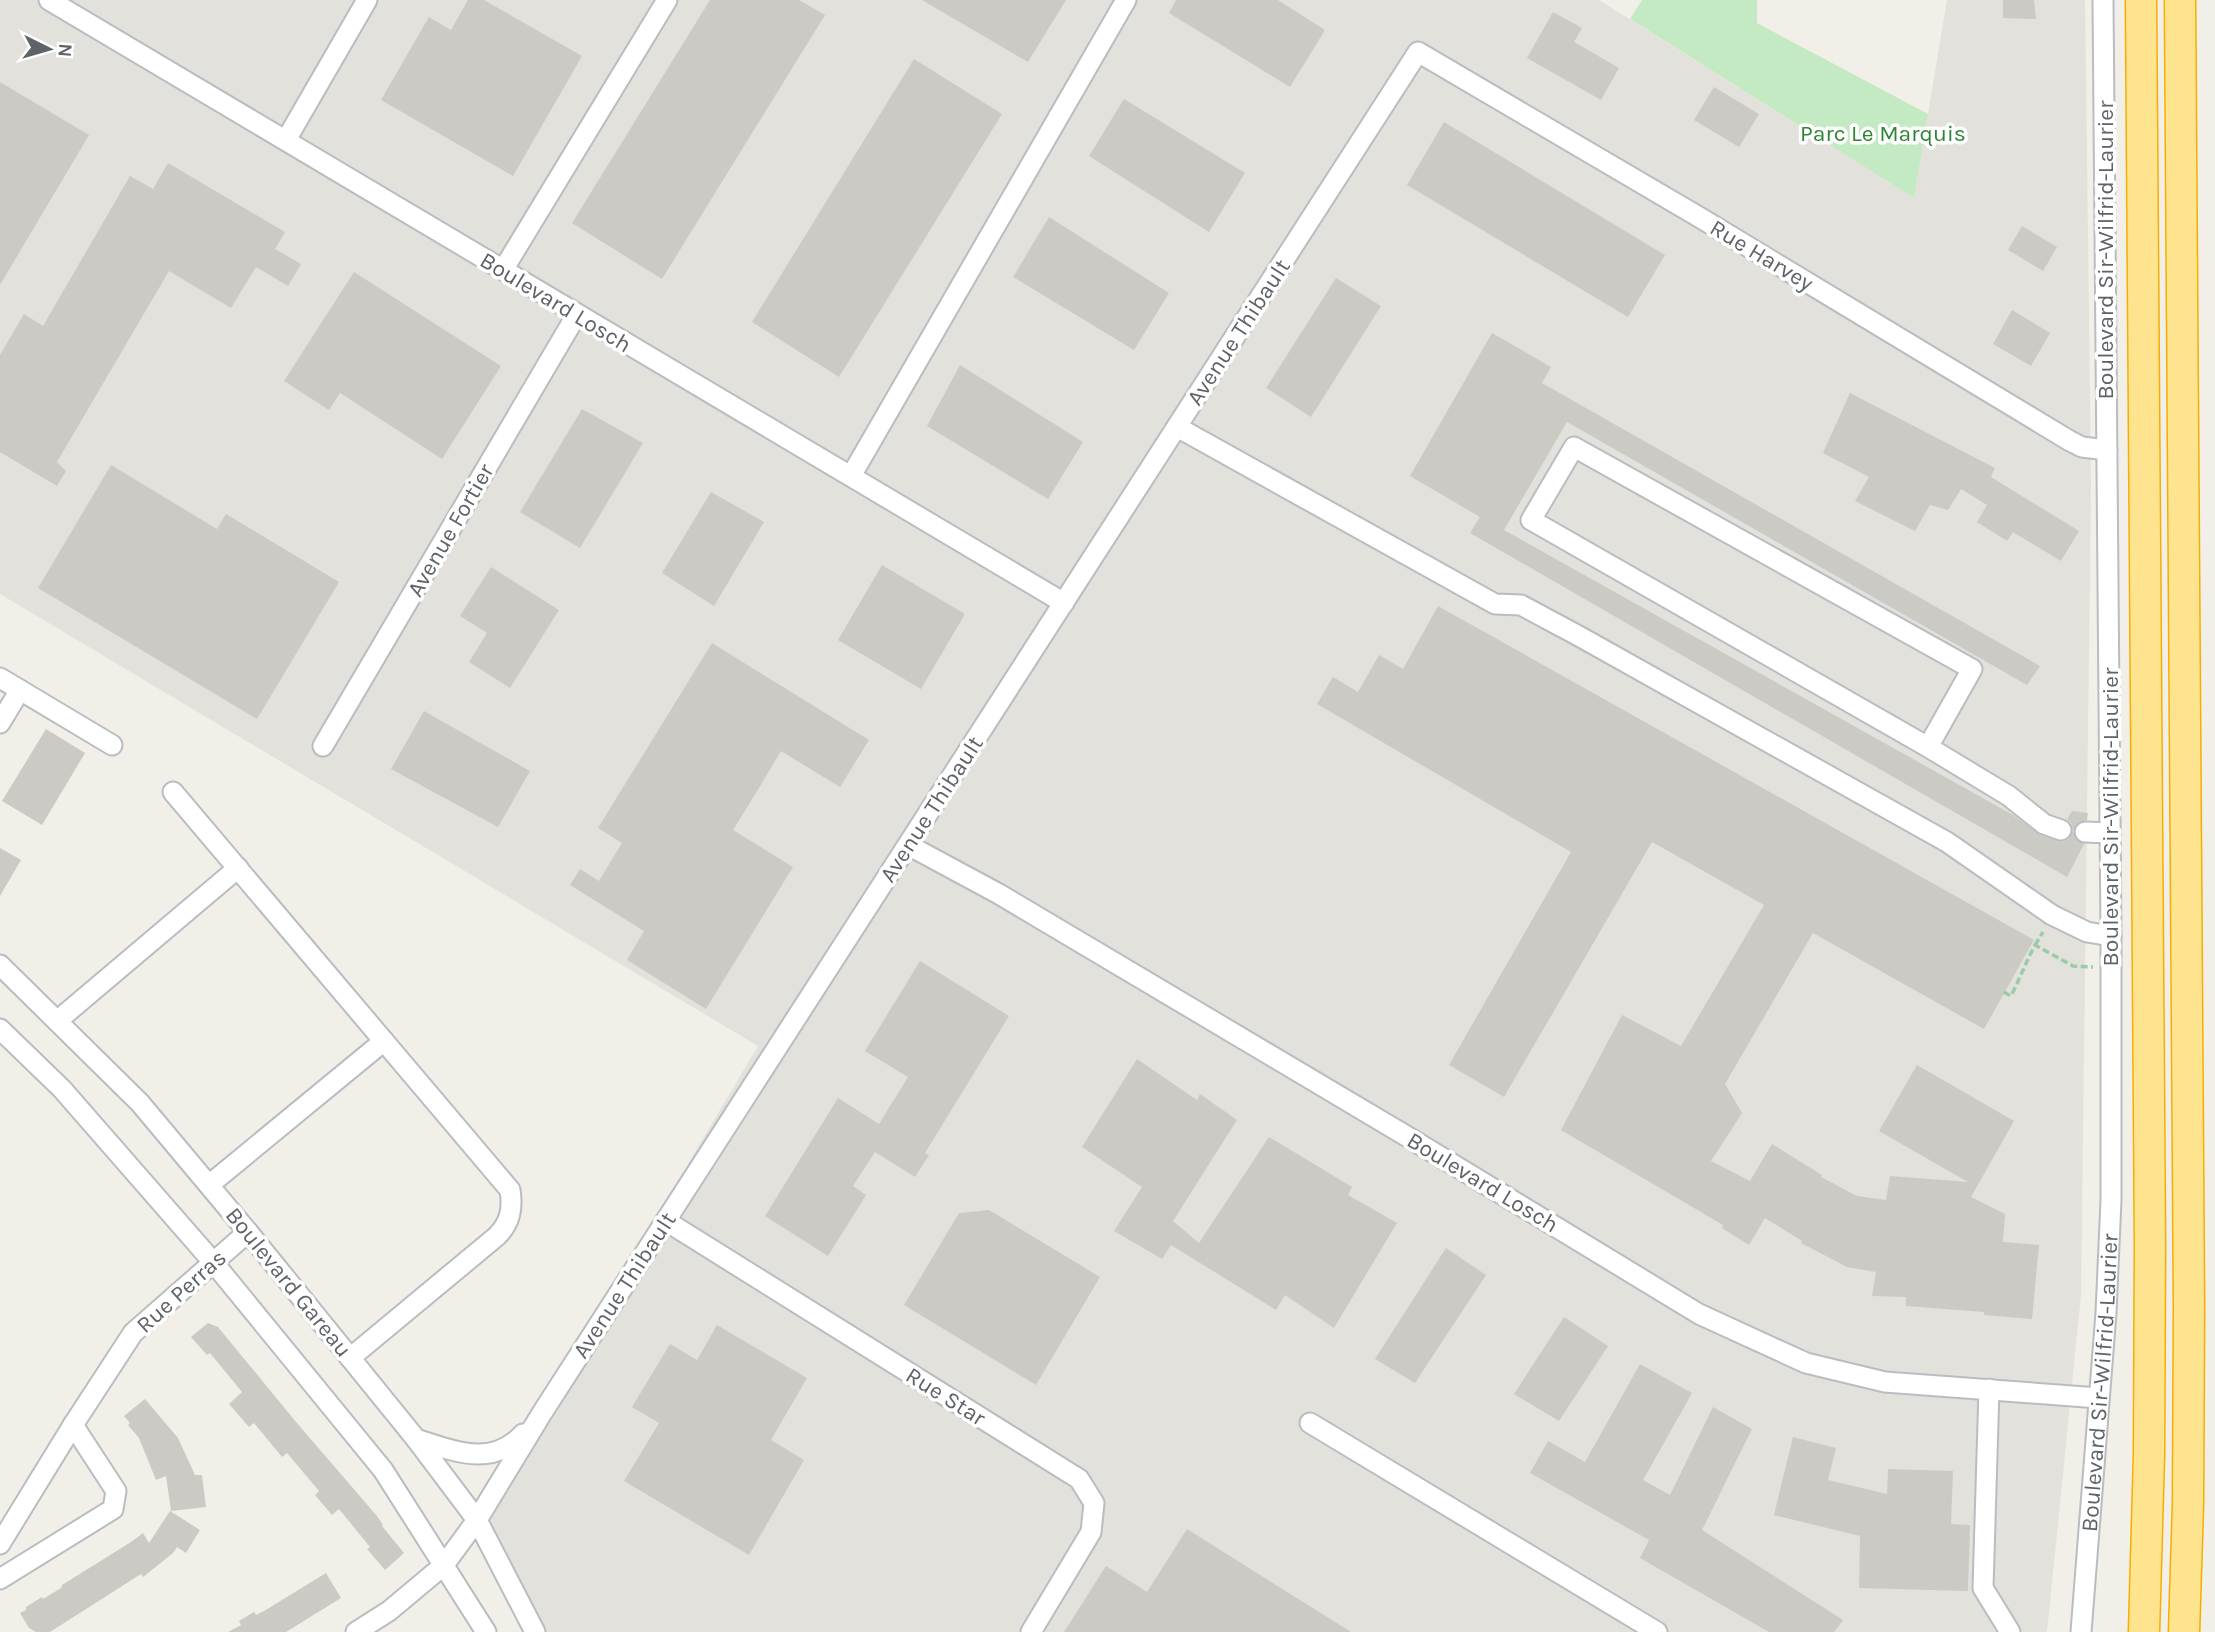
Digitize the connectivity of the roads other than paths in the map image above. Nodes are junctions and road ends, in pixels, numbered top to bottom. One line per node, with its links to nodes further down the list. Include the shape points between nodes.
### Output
1 (49, 0): 9 (street, Boulevard Losch)
2 (367, 0): 9 (street)
3 (667, 0): 10 (street)
4 (1126, 0): 14 (street)
5 (2103, 0): 13 (street, Boulevard Sir-Wilfrid-Laurier)
6 (2141, 0): 48 (highway, Boulevard Sir-Wilfrid-Laurier, via 2150,1245)
7 (2180, 0): 58 (highway, via 2189,1308)
8 (1418, 52): 12 (street, Avenue Thibault); 13 (street, Rue Harvey, via 2070,441)
9 (286, 141): 10 (street, Boulevard Losch)
10 (503, 270): 11 (street, Boulevard Losch)
11 (577, 314): 14 (street, Boulevard Losch); 20 (street, Avenue Fortier)
12 (1177, 427): 15 (street, Avenue Thibault); 28 (street, via 1495,604 1521,605 1845,784 1947,842 2052,915 2087,932)
13 (2107, 450): 25 (street, Boulevard Sir-Wilfrid-Laurier)
14 (851, 476): 15 (street, Boulevard Losch)
15 (1064, 603): 26 (street, Avenue Thibault)
16 (0, 678): 17 (street)
17 (20, 690): 18 (street); 19 (street)
18 (0, 723)
19 (112, 745)
20 (323, 746)
21 (1928, 747): 21 (street, via 1531,520 1574,447 1972,669); 23 (street, via 2009,796 2044,824)
22 (173, 792): 27 (street)
23 (2061, 830)
24 (2085, 832): 25 (street)
25 (2110, 834): 28 (street, Boulevard Sir-Wilfrid-Laurier)
26 (908, 845): 34 (street, Avenue Thibault); 38 (street, Boulevard Losch, via 1403,1133 1699,1314 1806,1363 1885,1382)
27 (238, 868): 30 (street); 32 (street)
28 (2111, 936): 39 (street, Boulevard Sir-Wilfrid-Laurier, via 2110,1233)
29 (0, 965): 30 (street, Boulevard Gareau)
30 (57, 1021): 33 (street, Boulevard Gareau, via 140,1103)
31 (0, 1029): 36 (street, Boulevard Gareau, via 62,1089)
32 (384, 1041): 33 (street); 37 (street, via 510,1190 511,1214 497,1236)
33 (209, 1185): 35 (street, Boulevard Gareau)
34 (666, 1221): 40 (street, Avenue Thibault); 52 (street, Rue Star, via 1079,1479 1094,1503 1091,1532)
35 (248, 1232): 36 (street, Rue Perras); 37 (street, Boulevard Gareau)
36 (213, 1262): 42 (street, Rue Perras, via 133,1333); 46 (street, Boulevard Gareau, via 383,1471)
37 (350, 1358): 43 (street, Boulevard Gareau)
38 (1989, 1389): 39 (street, Boulevard Losch); 54 (street, via 1983,1588)
39 (2099, 1398): 55 (street, Boulevard Sir-Wilfrid-Laurier)
40 (542, 1413): 43 (street, via 514,1445 499,1451 464,1454); 44 (street, Avenue Thibault)
41 (1310, 1423): 53 (street)
42 (73, 1425): 45 (street, Rue Perras); 47 (street, via 116,1491 113,1509)
43 (416, 1439): 44 (street, Boulevard Gareau)
44 (477, 1520): 46 (street, Avenue Thibault); 51 (street, Boulevard Gareau)
45 (0, 1544)
46 (444, 1565): 49 (street, Avenue Thibault); 50 (street, Boulevard Gareau)
47 (0, 1579)
48 (2146, 1588): 56 (highway); 57 (highway, Boulevard Sir-Wilfrid-Laurier)
49 (356, 1632)
50 (486, 1632)
51 (535, 1632)
52 (1031, 1632)
53 (1657, 1632)
54 (2010, 1632)
55 (2081, 1632)
56 (2138, 1632)
57 (2144, 1632)
58 (2184, 1632)

